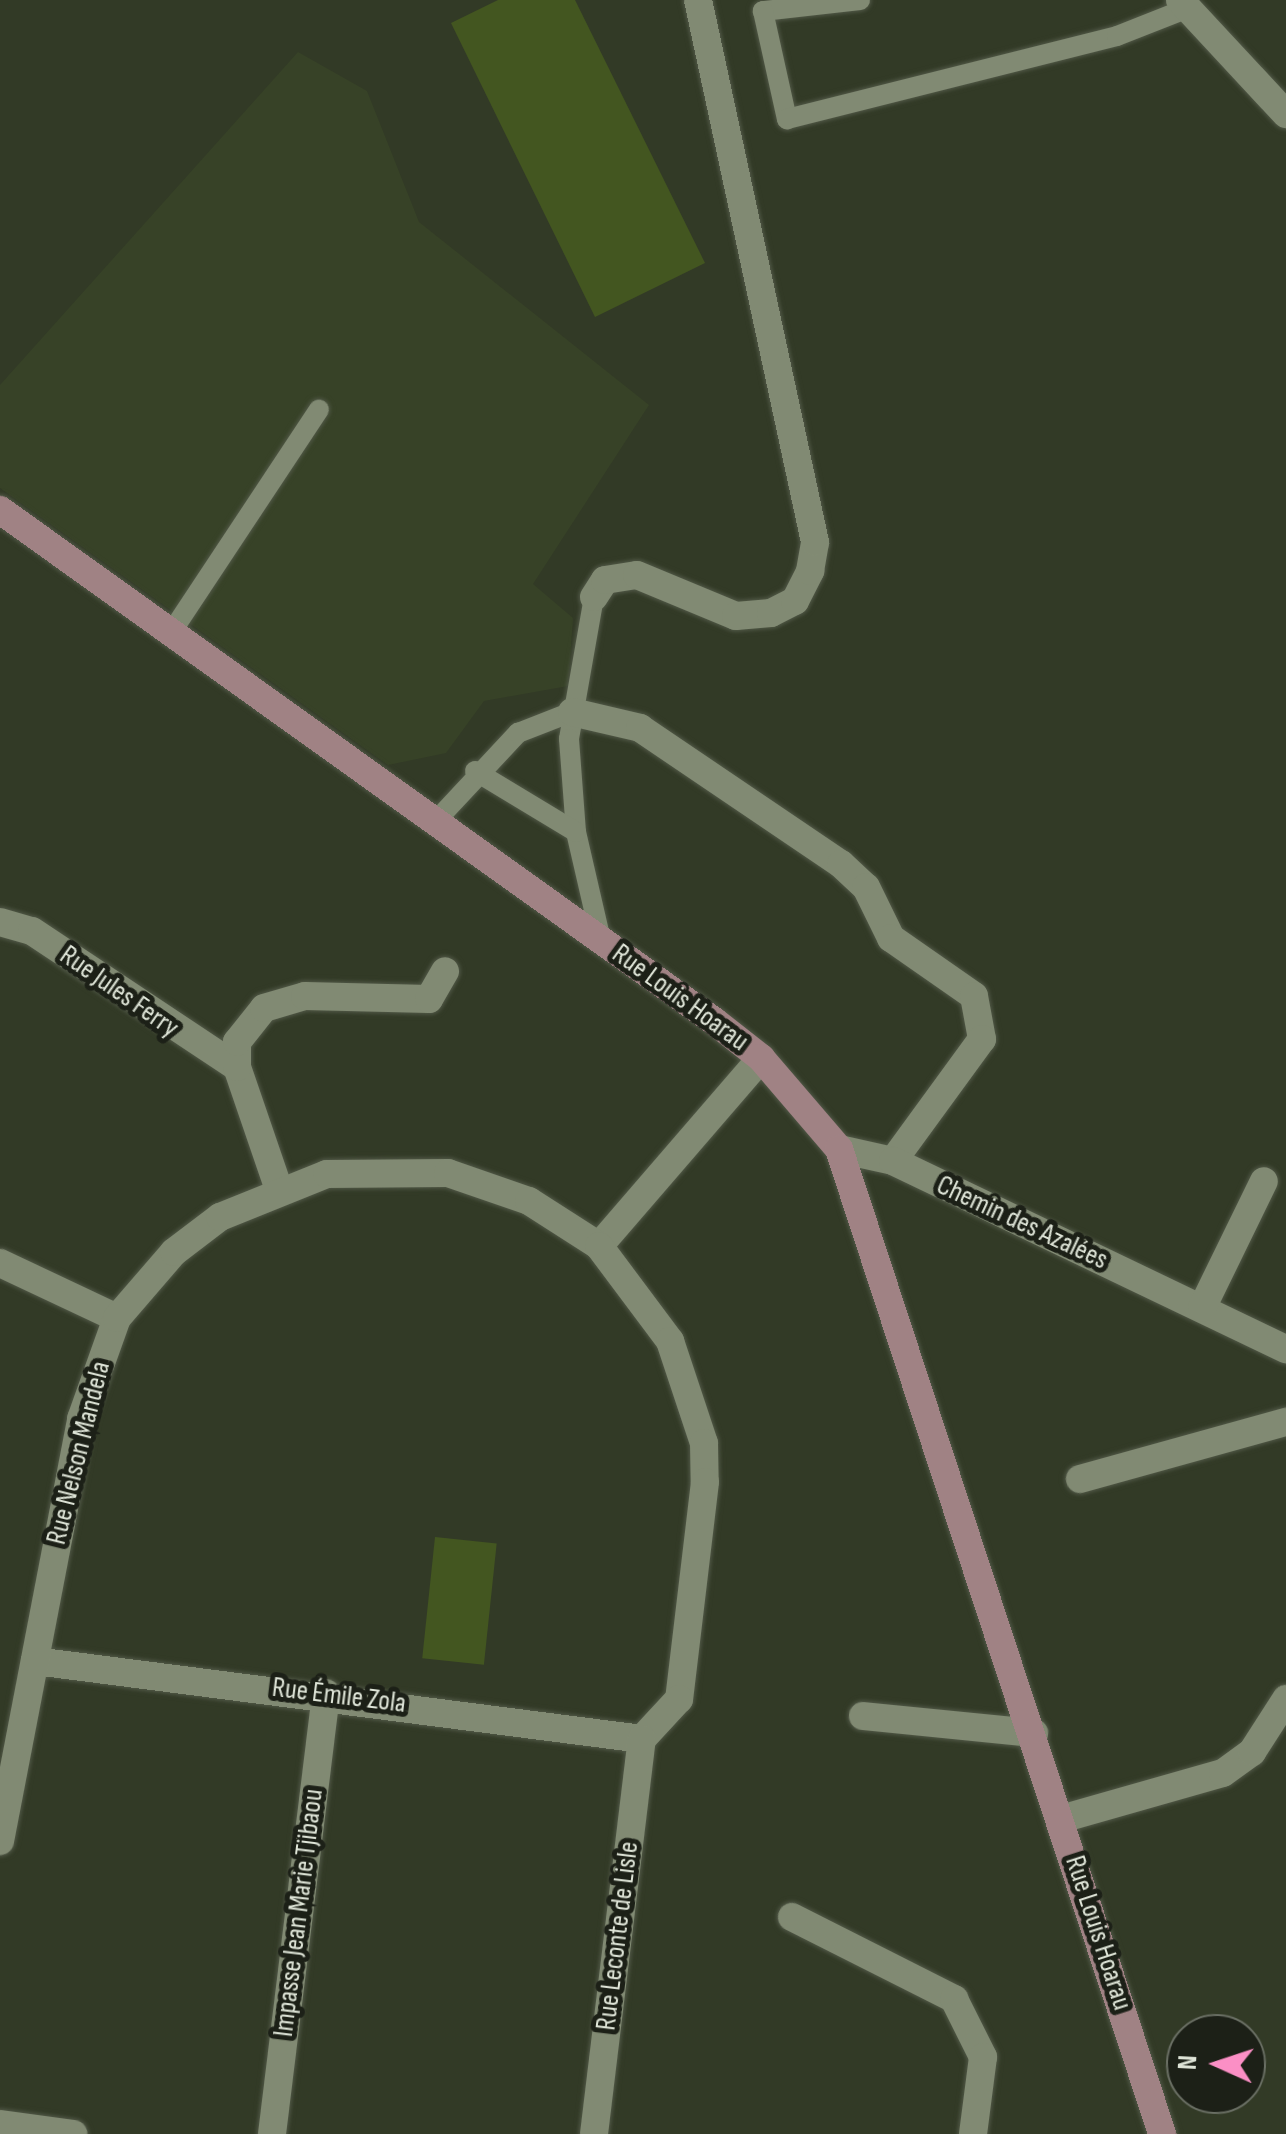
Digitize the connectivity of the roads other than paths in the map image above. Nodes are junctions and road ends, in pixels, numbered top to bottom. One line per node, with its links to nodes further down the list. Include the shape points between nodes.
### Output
1 (698, 0): 7 (street, via 748,207 812,556 796,601 771,613 736,616 637,574 605,580)
2 (860, 0): 3 (lane, via 763,11 787,120 1117,36)
3 (1184, 4): 4 (street)
4 (1286, 114)
5 (318, 409): 8 (lane)
6 (0, 510): 8 (main road, Rue Louis Hoarau)
7 (594, 598): 9 (lane, via 583,698)
8 (171, 633): 11 (main road, Rue Louis Hoarau)
9 (572, 712): 10 (lane, via 518,733); 12 (lane); 19 (street, via 640,728 841,864 866,887 891,938 974,996 982,1039)
10 (476, 771): 11 (lane); 12 (lane)
11 (433, 824): 14 (main road, Rue Louis Hoarau)
12 (576, 832): 14 (lane)
13 (0, 922): 17 (street, Rue Jules Ferry, via 32,931)
14 (600, 940): 16 (main road, Rue Louis Hoarau)
15 (445, 971): 17 (street, via 429,999 306,996 264,1008 237,1042)
16 (761, 1058): 18 (main road, Rue Louis Hoarau); 22 (street)
17 (237, 1067): 21 (street)
18 (839, 1149): 19 (street, Chemin des Azalées); 33 (main road, Rue Louis Hoarau)
19 (893, 1162): 24 (street, Chemin des Azalées)
20 (1264, 1182): 24 (street)
21 (279, 1190): 22 (street, Rue Nelson Mandela, via 383,1167 448,1173 529,1201); 25 (street, Rue Nelson Mandela, via 174,1252)
22 (599, 1246): 34 (street, Rue Nelson Mandela, via 670,1341 704,1443 685,1672 672,1716)
23 (0, 1263): 25 (street)
24 (1202, 1308): 26 (street, Chemin des Azalées)
25 (117, 1318): 29 (street, Rue Nelson Mandela, via 81,1419)
26 (1286, 1349)
27 (1286, 1422): 28 (street)
28 (1080, 1479)
29 (35, 1660): 30 (street, Rue Émile Zola); 36 (street, Rue Nelson Mandela)
30 (326, 1693): 34 (street, Rue Émile Zola); 40 (street, Impasse Jean Marie Tjibaou)
31 (1286, 1699): 35 (street, via 1252,1752 1223,1773)
32 (863, 1716): 33 (street)
33 (1034, 1732): 35 (main road, Rue Louis Hoarau)
34 (642, 1739): 41 (street, Rue Leconte de Lisle)
35 (1061, 1819): 43 (main road, Rue Louis Hoarau)
36 (0, 1841)
37 (792, 1917): 42 (street, via 954,1998 983,2057)
38 (0, 2124): 39 (street)
39 (73, 2134)
40 (272, 2134)
41 (594, 2134)
42 (973, 2134)
43 (1162, 2134)

